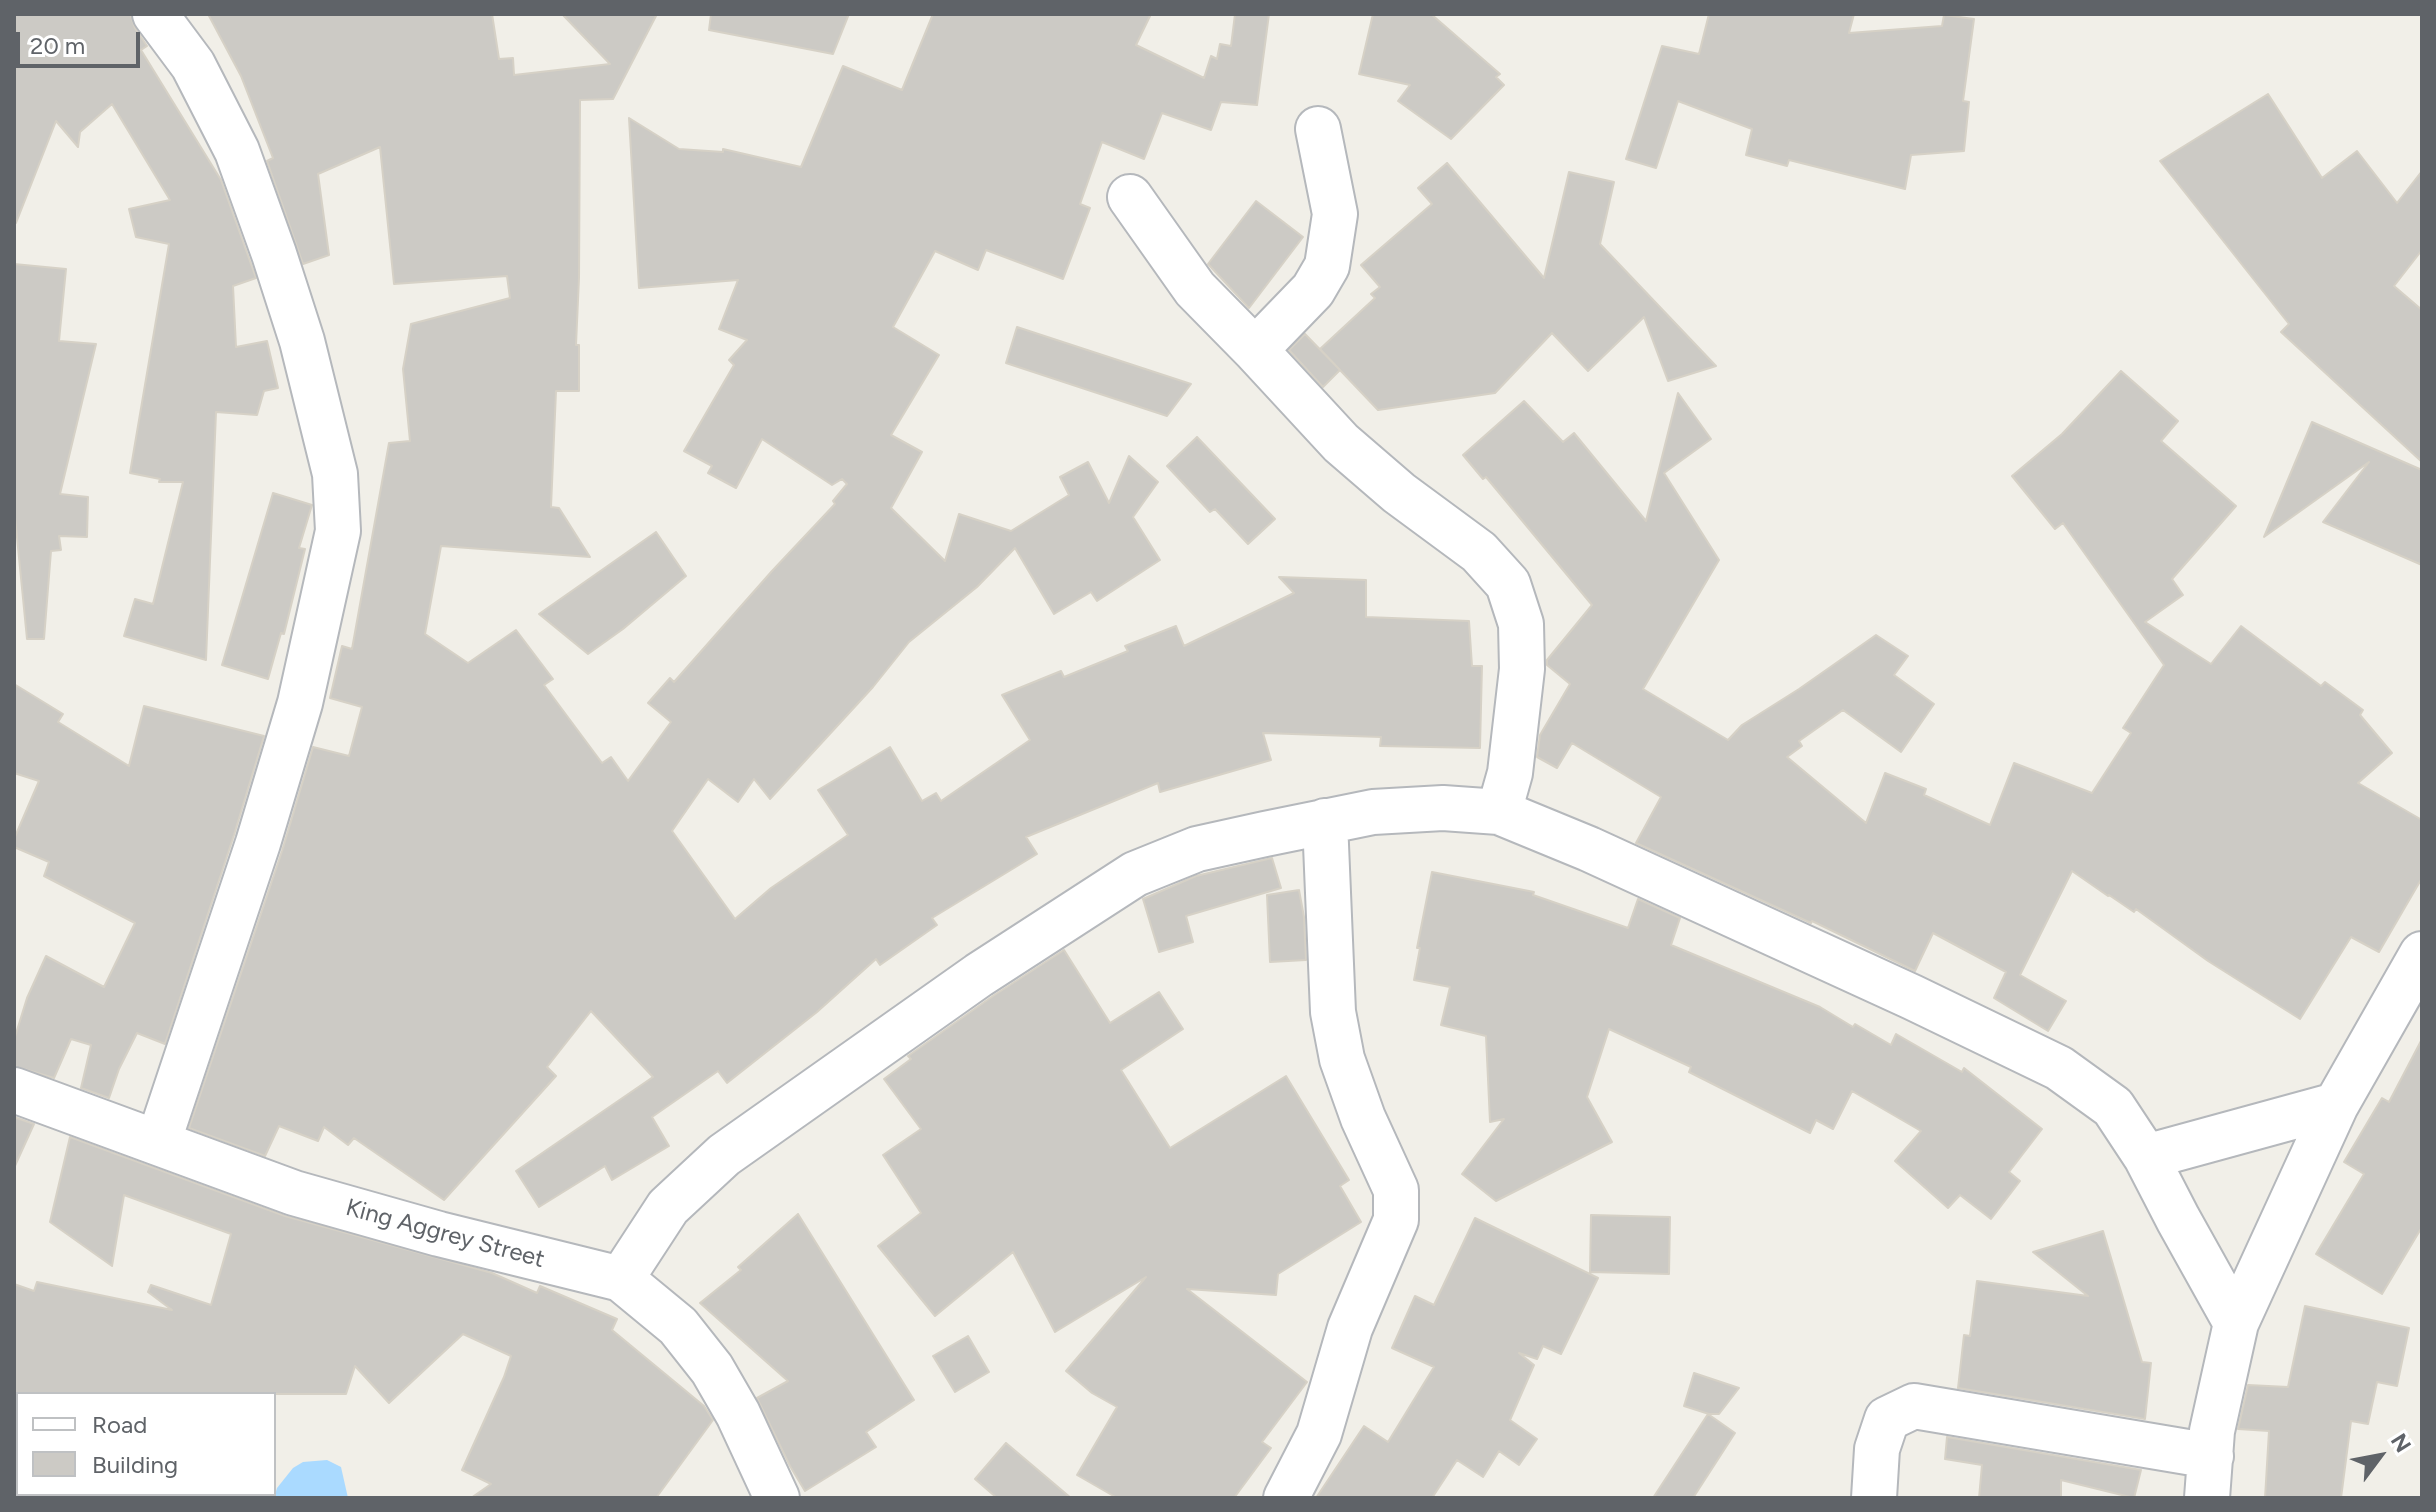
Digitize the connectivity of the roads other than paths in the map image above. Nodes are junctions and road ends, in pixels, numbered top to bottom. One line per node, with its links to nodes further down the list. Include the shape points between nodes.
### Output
1 (155, 14): 10 (street, via 193,65 237,151 269,239 302,341 335,474 338,531 300,703)
2 (1318, 129): 4 (street, via 1335,214 1327,266 1313,290)
3 (1130, 197): 4 (street, via 1195,289)
4 (1255, 350): 5 (street, via 1341,443 1479,552 1508,584 1521,624 1522,669 1510,773)
5 (1499, 812): 6 (street, via 1443,808); 11 (street, via 1898,990 2059,1068 2113,1107)
6 (1325, 821): 12 (street, via 1197,849 1109,890 724,1155 668,1207); 16 (street, via 1333,1012 1342,1059 1396,1190 1396,1220 1350,1328 1319,1434)
7 (2422, 954): 9 (street)
8 (14, 1090): 10 (street, King Aggrey Street)
9 (2336, 1105): 11 (street); 13 (street)
10 (158, 1143): 12 (street, King Aggrey Street, via 294,1193)
11 (2146, 1157): 13 (street)
12 (621, 1279): 15 (street, King Aggrey Street, via 678,1326 712,1369)
13 (2236, 1323): 14 (street, via 2212,1431)
14 (2209, 1477): 17 (street, via 1914,1406 1887,1419 1877,1449)
15 (777, 1498)
16 (1286, 1498)
17 (1874, 1498)

